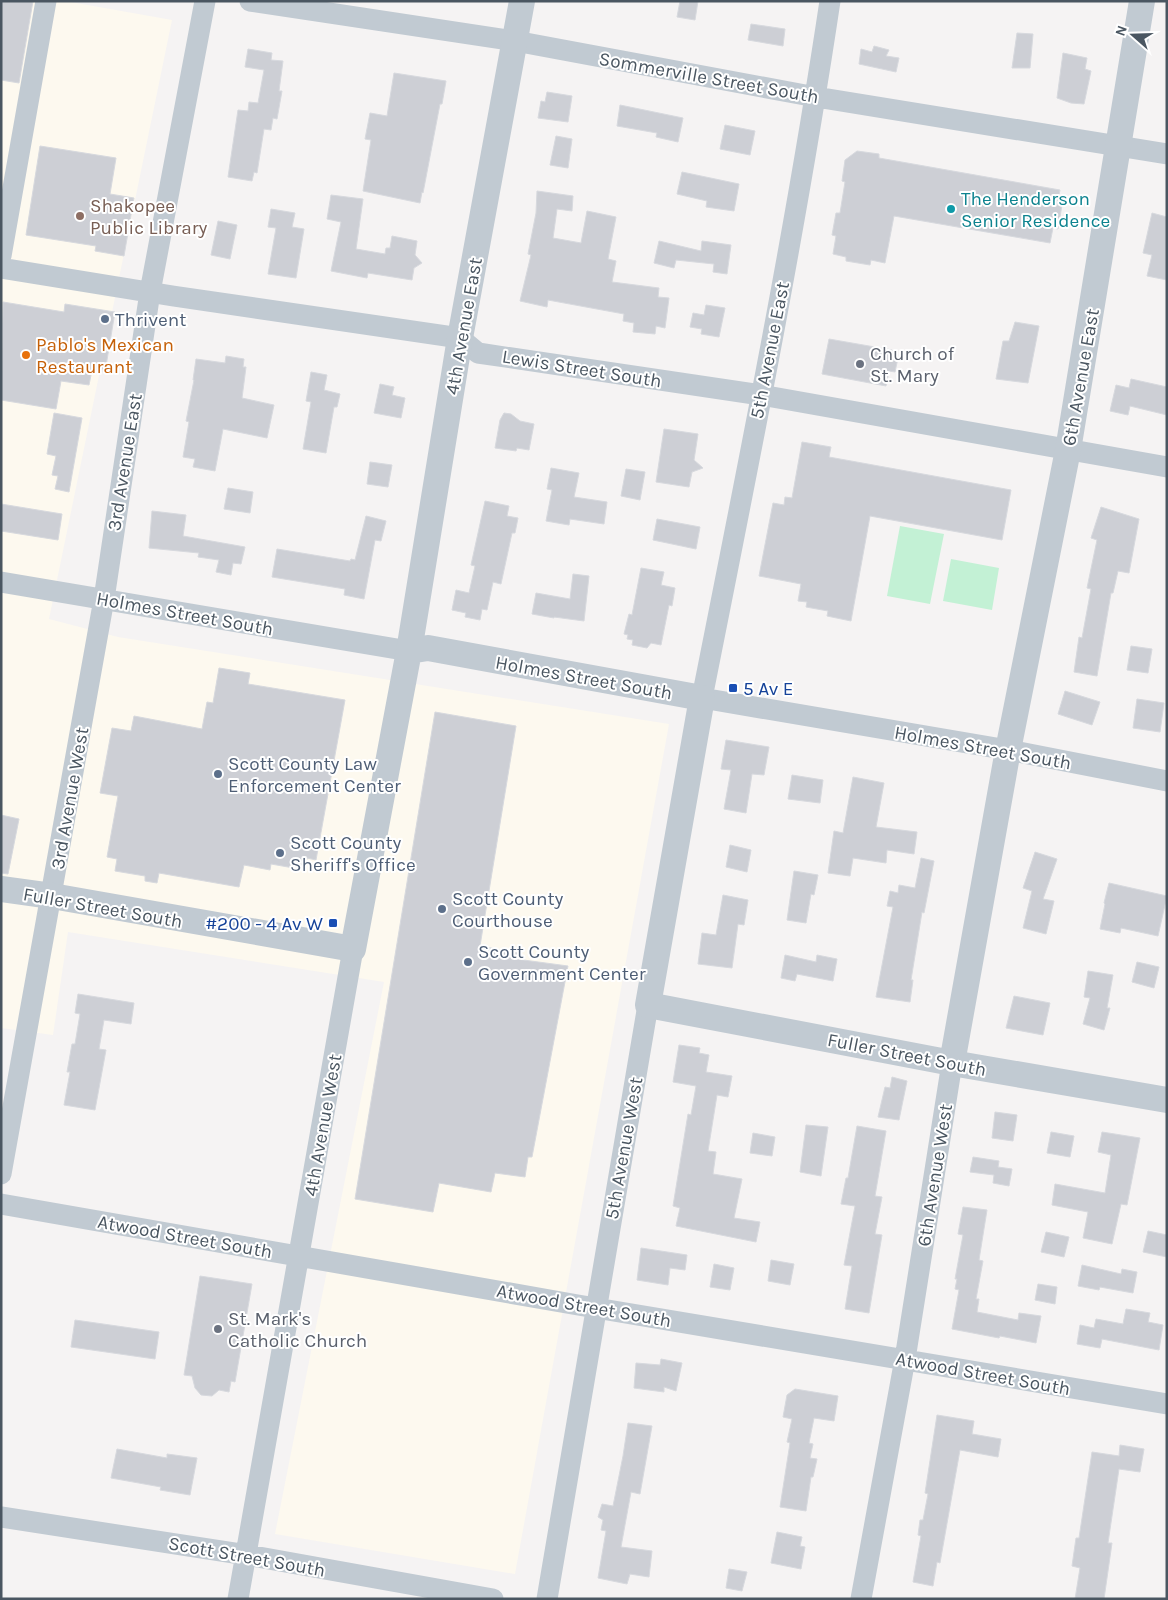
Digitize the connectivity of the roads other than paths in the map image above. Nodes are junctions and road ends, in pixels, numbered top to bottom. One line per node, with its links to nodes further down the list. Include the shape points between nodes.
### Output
1 (46, 1): 11 (street)
2 (205, 1): 13 (street, 3rd Avenue East)
3 (250, 1): 7 (street, Sommerville Street South)
4 (522, 1): 7 (street, 4th Avenue East)
5 (830, 1): 8 (street, 5th Avenue East)
6 (1142, 1): 9 (street, 6th Avenue East)
7 (515, 41): 8 (street, Sommerville Street South); 14 (street, 4th Avenue East)
8 (816, 97): 9 (street, Sommerville Street South); 15 (street, 5th Avenue East)
9 (1119, 146): 10 (street, Sommerville Street South); 16 (street, 6th Avenue East)
10 (1167, 154)
11 (1, 256)
12 (1, 268): 13 (street, Lewis Street South)
13 (150, 292): 14 (street, Lewis Street South); 19 (street, 3rd Avenue East)
14 (460, 338): 15 (street, Lewis Street South, via 478,353); 20 (street, 4th Avenue East)
15 (761, 396): 16 (street, Lewis Street South); 21 (street, 5th Avenue East)
16 (1068, 450): 17 (street, Lewis Street South); 22 (street, 6th Avenue East)
17 (1167, 467)
18 (1, 582): 19 (street, Holmes Street South)
19 (104, 599): 20 (street, Holmes Street South); 25 (street, 3rd Avenue West)
20 (410, 651): 21 (street, Holmes Street South, via 428,648); 26 (street, 4th Avenue West)
21 (702, 698): 22 (street, Holmes Street South); 27 (street, 5th Avenue West)
22 (1008, 750): 23 (street, Holmes Street South); 28 (street, 6th Avenue West)
23 (1167, 782)
24 (1, 889): 25 (street, Fuller Street South)
25 (52, 896): 26 (street, Fuller Street South); 30 (street, 3rd Avenue West)
26 (353, 949): 32 (street, 4th Avenue West)
27 (648, 1005): 28 (street, Fuller Street South); 33 (street, 5th Avenue West)
28 (952, 1063): 29 (street, Fuller Street South); 34 (street, 6th Avenue West)
29 (1167, 1100)
30 (1, 1174)
31 (1, 1204): 32 (street, Atwood Street South)
32 (299, 1256): 33 (street, Atwood Street South); 37 (street, 4th Avenue West)
33 (595, 1308): 34 (street, Atwood Street South); 40 (street, 5th Avenue West)
34 (905, 1359): 35 (street, Atwood Street South); 41 (street, 6th Avenue West)
35 (1167, 1404)
36 (1, 1517): 37 (street, Scott Street South)
37 (246, 1555): 38 (street, 4th Avenue West); 39 (street, Scott Street South)
38 (238, 1599)
39 (493, 1599)
40 (546, 1599)
41 (860, 1599)

